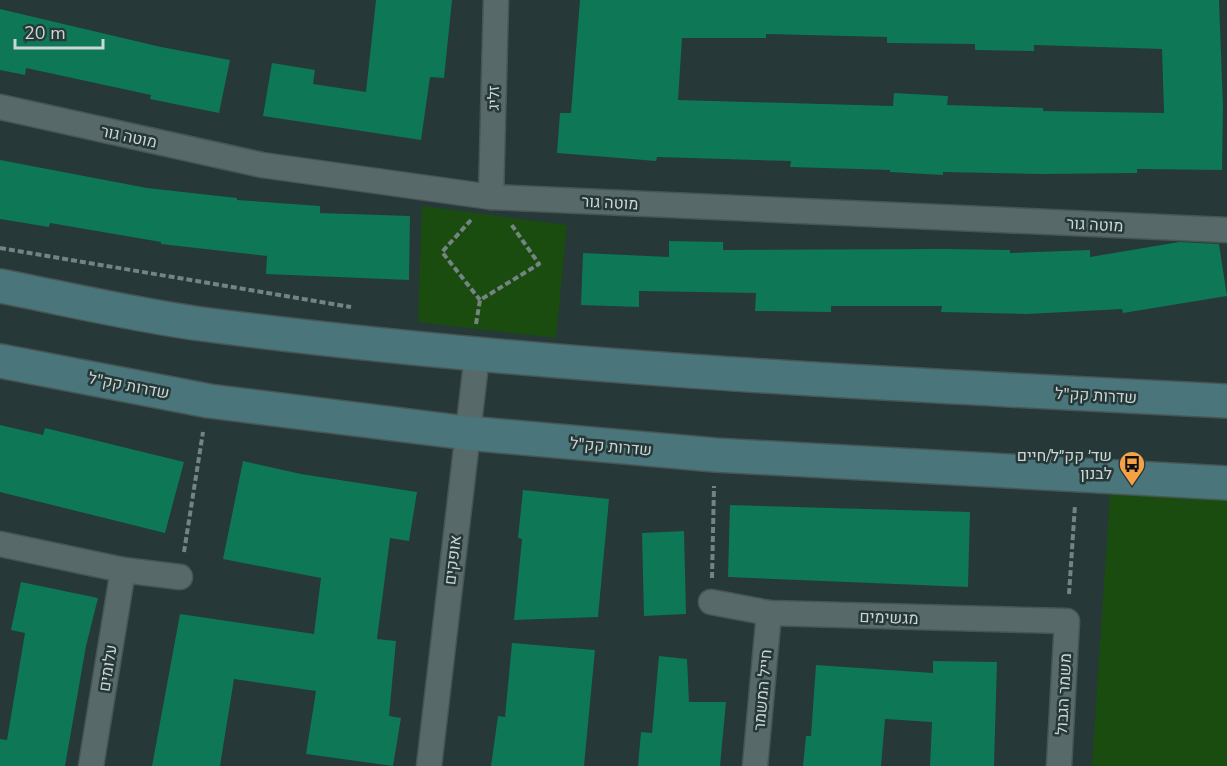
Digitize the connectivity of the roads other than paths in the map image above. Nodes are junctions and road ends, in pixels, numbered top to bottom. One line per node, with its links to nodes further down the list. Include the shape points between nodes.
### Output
1 (496, 0): 3 (street, זליג)
2 (0, 107): 3 (street, מוטה גור, via 262,165)
3 (491, 197): 4 (street, מוטה גור)
4 (1227, 230)
5 (0, 286): 6 (main road, שדרות קק"ל, via 198,323)
6 (477, 355): 8 (main road, שדרות קק"ל, via 823,381); 9 (street, אופקים)
7 (0, 361): 9 (main road, שדרות קק"ל, via 210,401)
8 (1227, 401)
9 (467, 433): 10 (main road, שדרות קק"ל, via 716,455); 18 (street, אופקים)
10 (1227, 483)
11 (0, 544): 12 (street)
12 (123, 570): 13 (street); 17 (street, עלומים)
13 (180, 577)
14 (711, 602): 15 (street, מגשימים)
15 (769, 613): 16 (street, מגשימים); 19 (street, חייל המשמר)
16 (1067, 621): 20 (street, משמר הגבול)
17 (92, 766)
18 (429, 766)
19 (755, 766)
20 (1059, 766)

